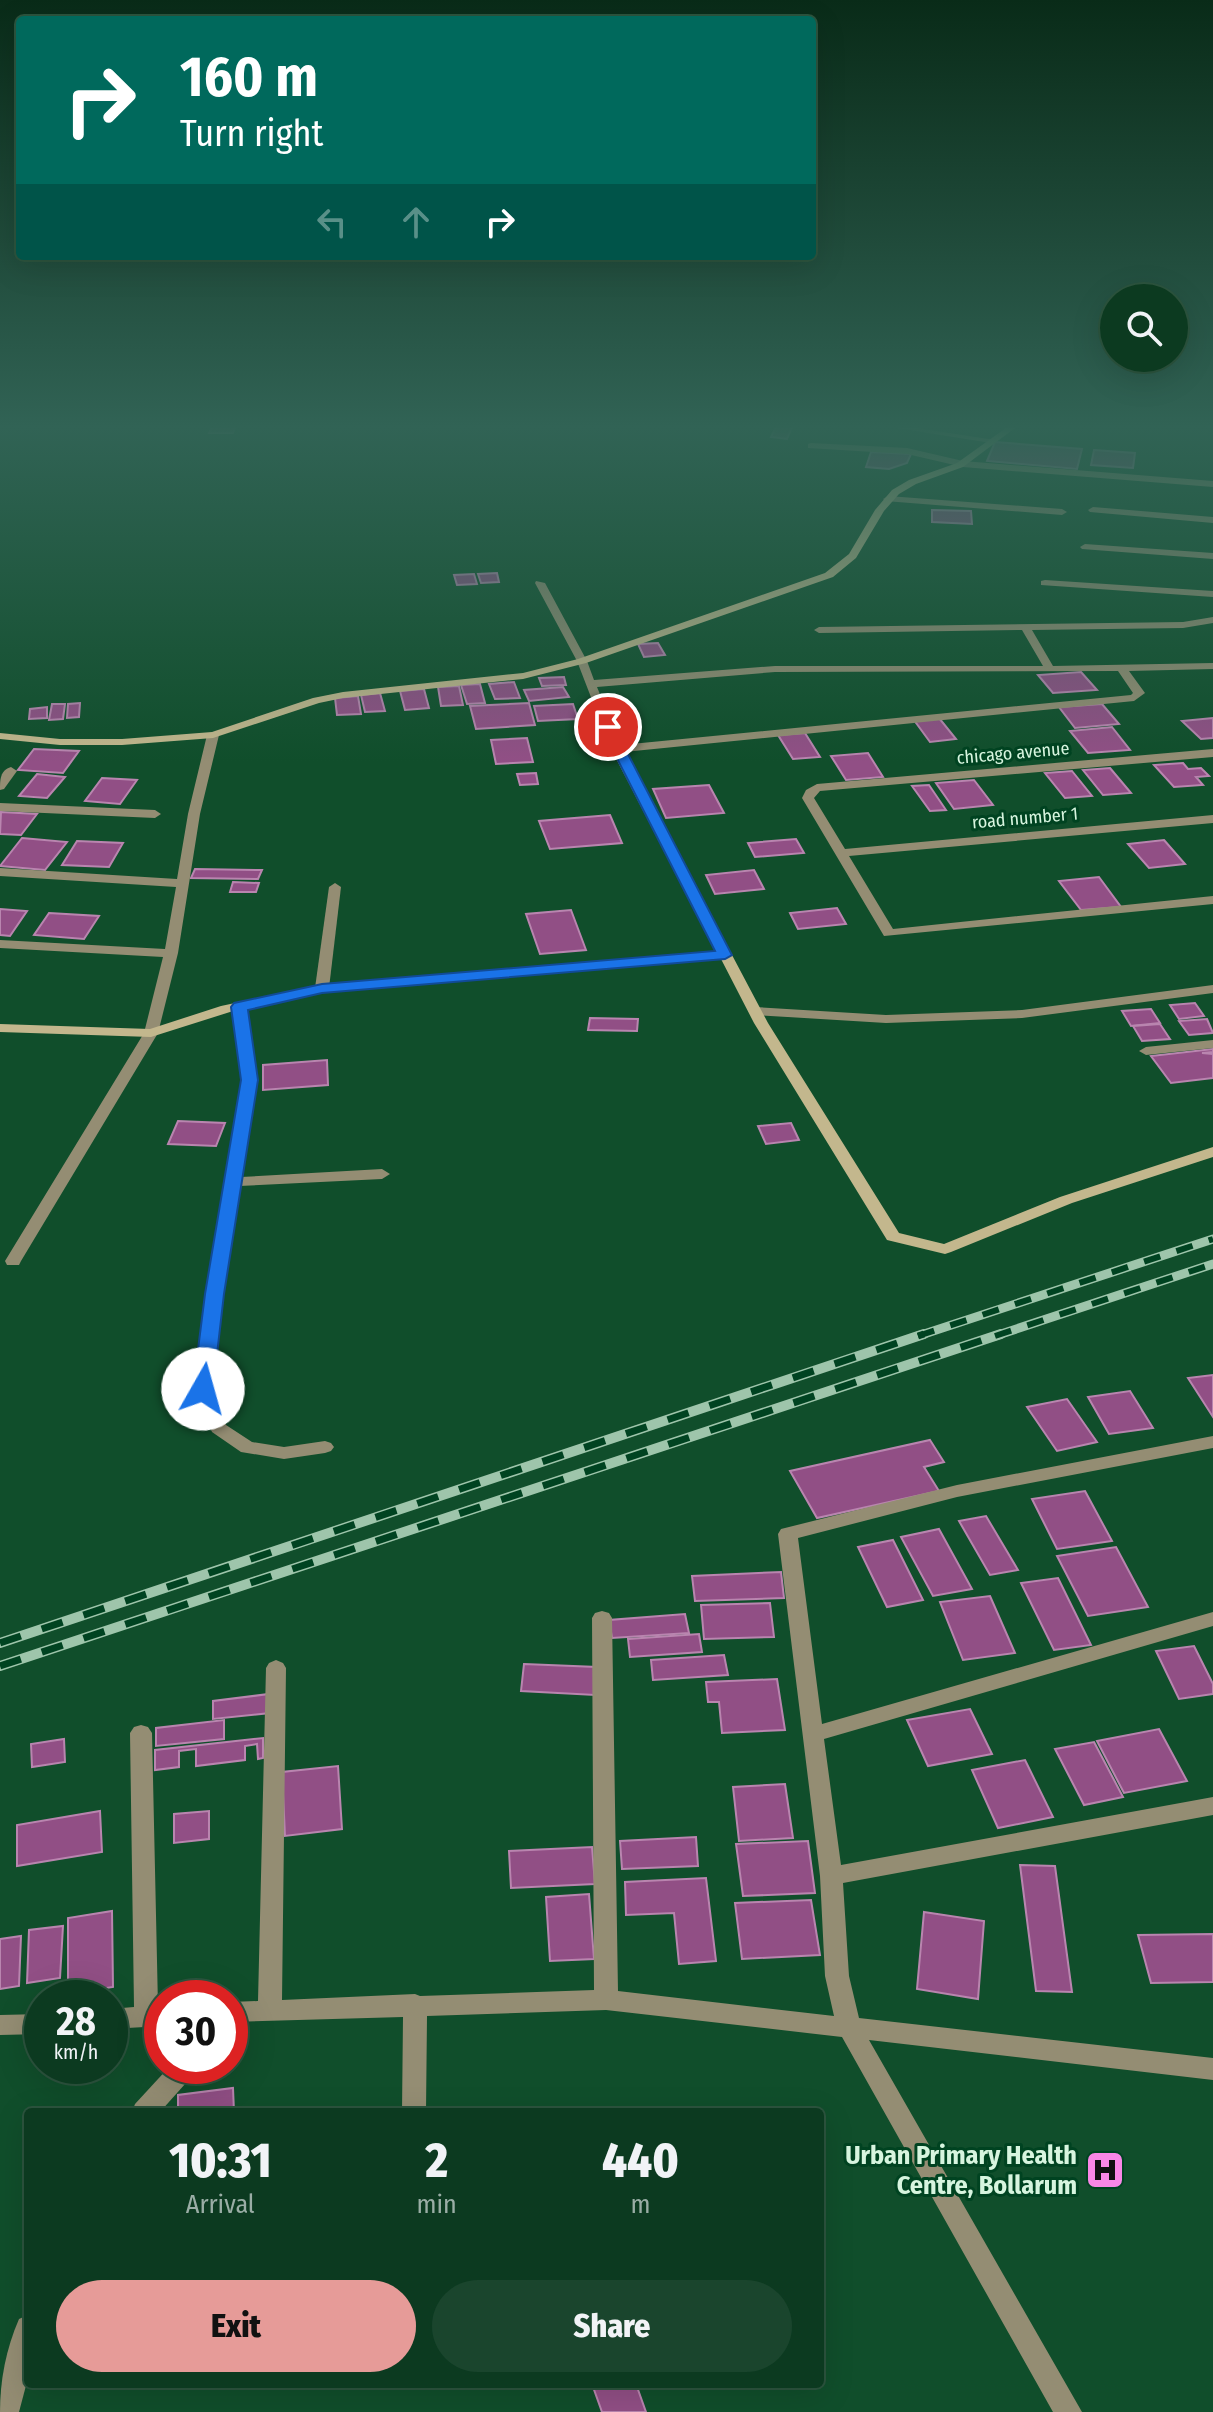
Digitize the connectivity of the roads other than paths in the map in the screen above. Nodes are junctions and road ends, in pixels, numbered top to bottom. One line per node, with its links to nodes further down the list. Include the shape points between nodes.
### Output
1 (867, 538): 10 (street, via 850,562 829,575)
2 (1085, 547): 3 (street)
3 (1213, 556)
4 (540, 583): 10 (street)
5 (1045, 583): 6 (street)
6 (1213, 594)
7 (1213, 620): 8 (street)
8 (1025, 627): 9 (street); 13 (street)
9 (819, 630)
10 (582, 661): 14 (street); 15 (street, via 523,676 317,700)
11 (1213, 666): 12 (street)
12 (1121, 667): 13 (street); 17 (street, via 1139,693 1134,698)
13 (1050, 669): 14 (street, via 775,669)
14 (590, 684): 17 (street)
15 (213, 735): 16 (street, via 122,742); 26 (street)
16 (0, 736)
17 (617, 749): 31 (street)
18 (1213, 753): 24 (street, chicago avenue, via 817,788 808,798)
19 (11, 771): 20 (street)
20 (0, 786)
21 (0, 807): 22 (street)
22 (155, 814)
23 (1213, 819): 24 (street, road number 1)
24 (840, 853): 28 (street, via 889,933)
25 (0, 872): 26 (street)
26 (181, 883): 30 (street)
27 (335, 887): 32 (street)
28 (1213, 900)
29 (0, 944): 30 (street)
30 (171, 953): 37 (street)
31 (725, 955): 32 (street); 35 (street)
32 (322, 988): 34 (street)
33 (1213, 989): 35 (street, via 1022,1014 886,1019)
34 (239, 1007): 37 (street); 42 (street, via 249,1080)
35 (755, 1011): 40 (street, via 893,1237 945,1249 1066,1200)
36 (0, 1028): 37 (street)
37 (151, 1033): 43 (street)
38 (1213, 1044): 39 (street)
39 (1146, 1051)
40 (1213, 1152)
41 (382, 1174): 42 (street)
42 (235, 1182): 45 (street, via 203,1389 218,1428 247,1448 284,1453)
43 (13, 1261)
44 (1211, 1444): 50 (street, via 957,1491 788,1534)
45 (325, 1447)
46 (602, 1618): 54 (street)
47 (1213, 1619): 50 (street)
48 (276, 1668): 56 (street)
49 (141, 1733): 53 (street)
50 (814, 1734): 52 (street)
51 (1213, 1806): 52 (street)
52 (831, 1876): 60 (street, via 837,1976)
53 (152, 1980)
54 (606, 2000): 55 (street); 60 (street)
55 (415, 2004): 56 (street); 64 (street)
56 (270, 2010): 57 (street)
57 (248, 2012)
58 (24, 2024): 59 (street)
59 (0, 2025)
60 (849, 2028): 61 (street); 67 (street)
61 (1213, 2069)
62 (169, 2084): 63 (street)
63 (148, 2108)
64 (414, 2108)
65 (24, 2343): 66 (street)
66 (5, 2412)
67 (1068, 2412)

